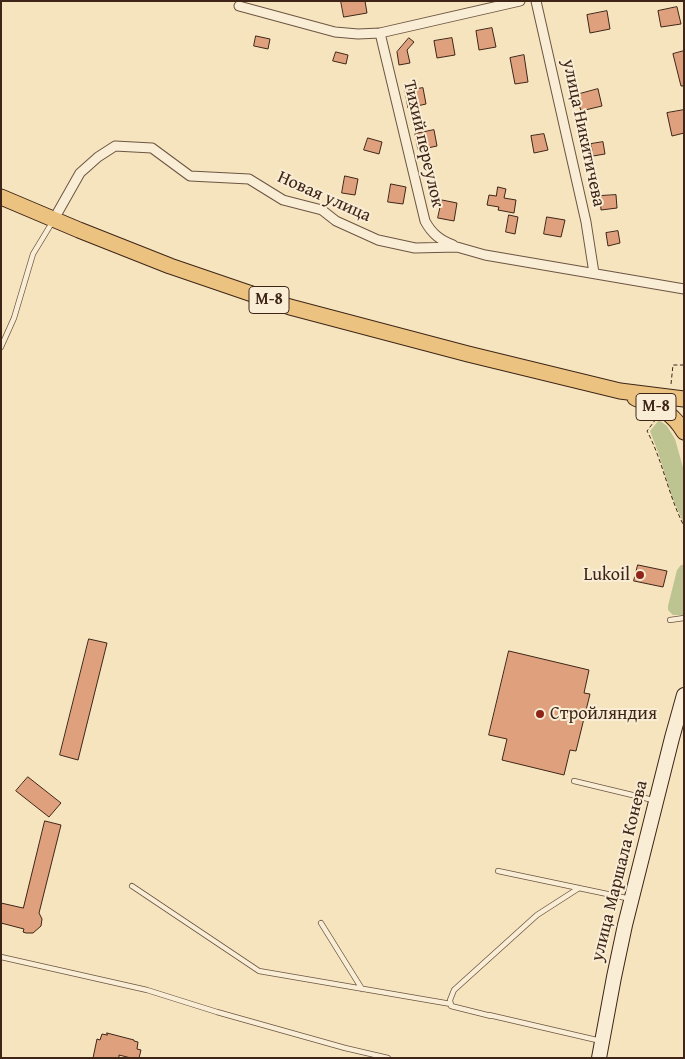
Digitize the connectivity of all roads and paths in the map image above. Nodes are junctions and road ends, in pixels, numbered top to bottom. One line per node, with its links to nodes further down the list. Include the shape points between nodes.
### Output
1 (520, 1): 4 (street)
2 (536, 1): 8 (street, улица Никитичева, via 586,222)
3 (238, 6): 4 (street, via 335,32)
4 (380, 33): 7 (street, Тихий переулок, via 425,221 440,240)
5 (1, 197): 6 (main road, М-8)
6 (54, 219): 7 (street, Новая улица, via 80,173 98,157 115,146 152,148 190,176 249,179 283,200 322,210 336,222 378,240 415,248); 10 (lane, via 34,254 14,318); 13 (main road, М-8, via 170,266 290,307)
7 (457, 247): 8 (street, Новая улица, via 485,255)
8 (594, 273): 9 (street, Новая улица)
9 (684, 289)
10 (1, 347)
11 (684, 365): 12 (path, via 673,366)
12 (670, 384)
13 (620, 391): 14 (main road, М-8); 16 (main road, М-8, via 668,413)
14 (684, 399)
15 (658, 418): 17 (path, via 647,431)
16 (684, 432)
17 (684, 526)
18 (684, 618): 19 (lane)
19 (670, 620)
20 (684, 695): 22 (main road, улица Маршала Конева)
21 (574, 781): 22 (lane)
22 (657, 801): 26 (main road, улица Маршала Конева)
23 (498, 871): 25 (lane)
24 (132, 886): 29 (lane, via 259,971)
25 (579, 888): 26 (lane); 30 (lane, via 537,915 454,990)
26 (632, 899): 33 (main road, улица Маршала Конева)
27 (321, 924): 29 (lane)
28 (1, 957): 34 (lane, via 147,990 226,1015)
29 (362, 989): 30 (lane)
30 (451, 1004): 32 (lane)
31 (480, 1013): 32 (lane)
32 (491, 1016): 33 (lane)
33 (602, 1041): 35 (main road, улица Маршала Конева)
34 (388, 1058)
35 (599, 1058)

